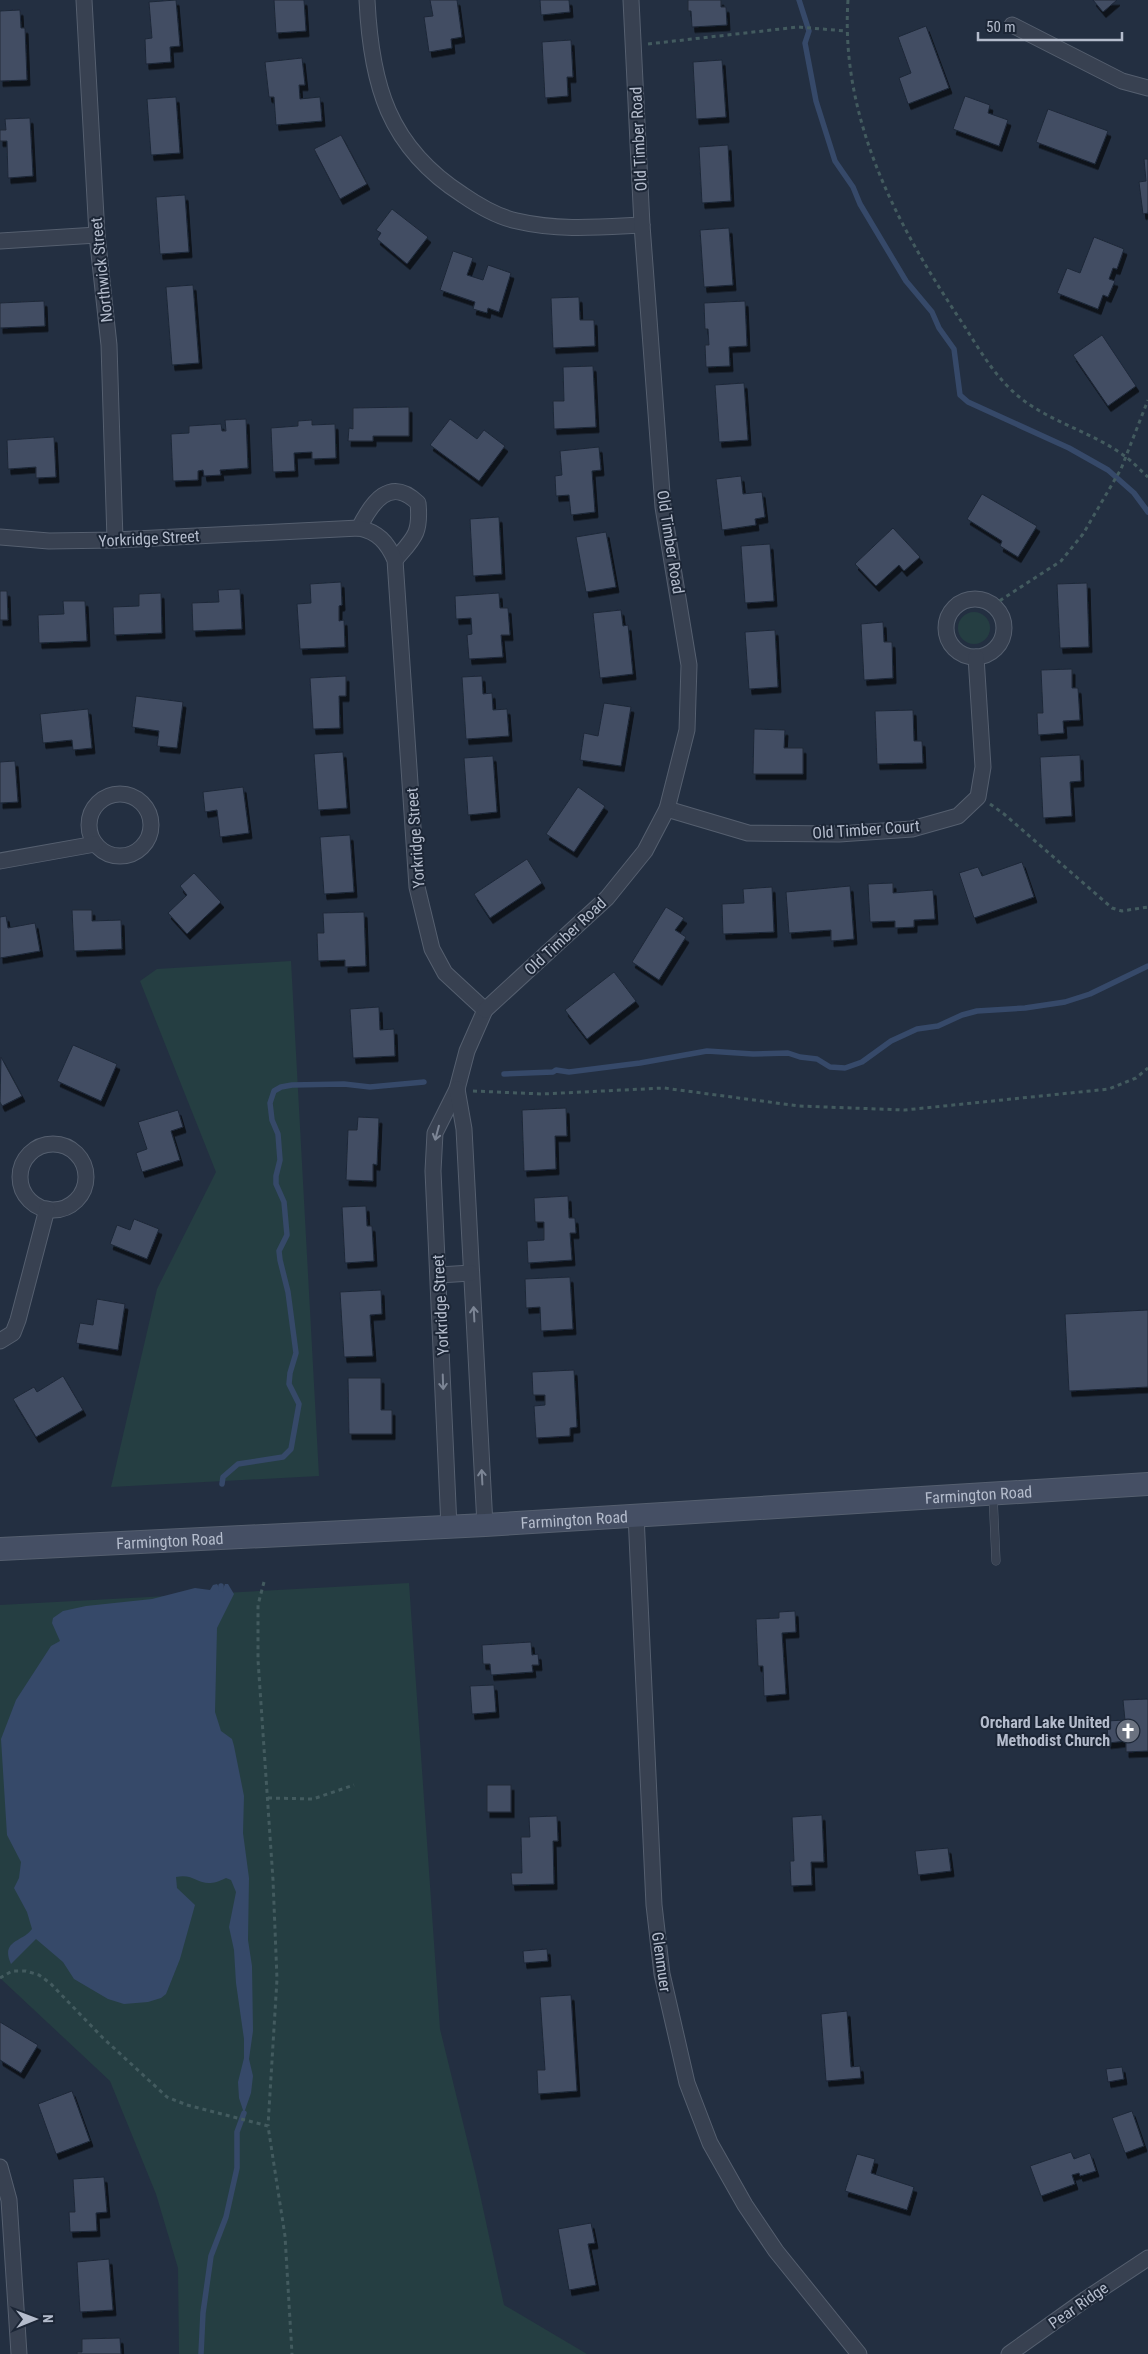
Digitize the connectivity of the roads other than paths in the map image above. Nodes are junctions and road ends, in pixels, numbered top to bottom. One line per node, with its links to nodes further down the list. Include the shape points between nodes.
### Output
1 (84, 0): 7 (street, Northwick Street)
2 (366, 0): 6 (street, via 369,42 382,98 402,138 438,178 476,204 515,220 576,228)
3 (631, 0): 6 (street, Old Timber Road)
4 (1012, 25): 5 (street, via 1122,81)
5 (1148, 88)
6 (642, 225): 14 (street, Old Timber Road, via 663,507 689,665 687,730)
7 (96, 235): 8 (street); 11 (street, Northwick Street, via 109,346)
8 (0, 241)
9 (359, 528): 11 (street, Yorkridge Street); 12 (street, Yorkridge Street, via 371,530 380,537 389,546); 12 (street, via 368,509 383,495 394,492 409,494 418,503 420,523 414,538)
10 (0, 537): 11 (street, Yorkridge Street, via 49,541)
11 (115, 540)
12 (395, 560): 17 (street, Yorkridge Street, via 417,887 432,949 445,973)
13 (976, 657): 13 (street, via 996,648 1001,640 1003,622 993,605 976,599 967,600 951,611 946,629 948,638 960,653); 14 (street, Old Timber Court, via 983,768 978,797 958,816 912,829 839,834 748,833)
14 (667, 809): 17 (street, Old Timber Road, via 645,851 607,898)
15 (95, 844): 15 (street, via 115,856 127,856 138,851 150,830 150,818 145,807 124,794 101,800 89,821 89,833); 16 (street)
16 (0, 861)
17 (485, 1010): 18 (street, Yorkridge Street, via 467,1051)
18 (457, 1089): 20 (street, Yorkridge Street, via 464,1129); 21 (street, Yorkridge Street, one-way to 21, via 435,1133 432,1170)
19 (47, 1209): 19 (street, via 60,1209 72,1204 86,1183 81,1158 60,1144 47,1144 35,1149 21,1170 21,1183 26,1195); 22 (street, via 18,1320 13,1333)
20 (472, 1273): 21 (street); 26 (street, Yorkridge Street, one-way to 20)
21 (438, 1275): 27 (street, Yorkridge Street, one-way to 27)
22 (0, 1341)
23 (1148, 1484): 24 (street, Farmington Road)
24 (992, 1494): 25 (street, Farmington Road); 29 (lane)
25 (636, 1516): 26 (street, Farmington Road); 33 (street, Glenmuer, via 654,1905 660,1960 687,2083 710,2143 745,2205 776,2251)
26 (485, 1525): 27 (street, Farmington Road)
27 (449, 1527): 28 (street, Farmington Road)
28 (0, 1549)
29 (996, 1561)
30 (0, 2167): 32 (street, via 9,2200)
31 (1148, 2258): 34 (street, Pear Ridge)
32 (19, 2354)
33 (858, 2354)
34 (1009, 2354)

